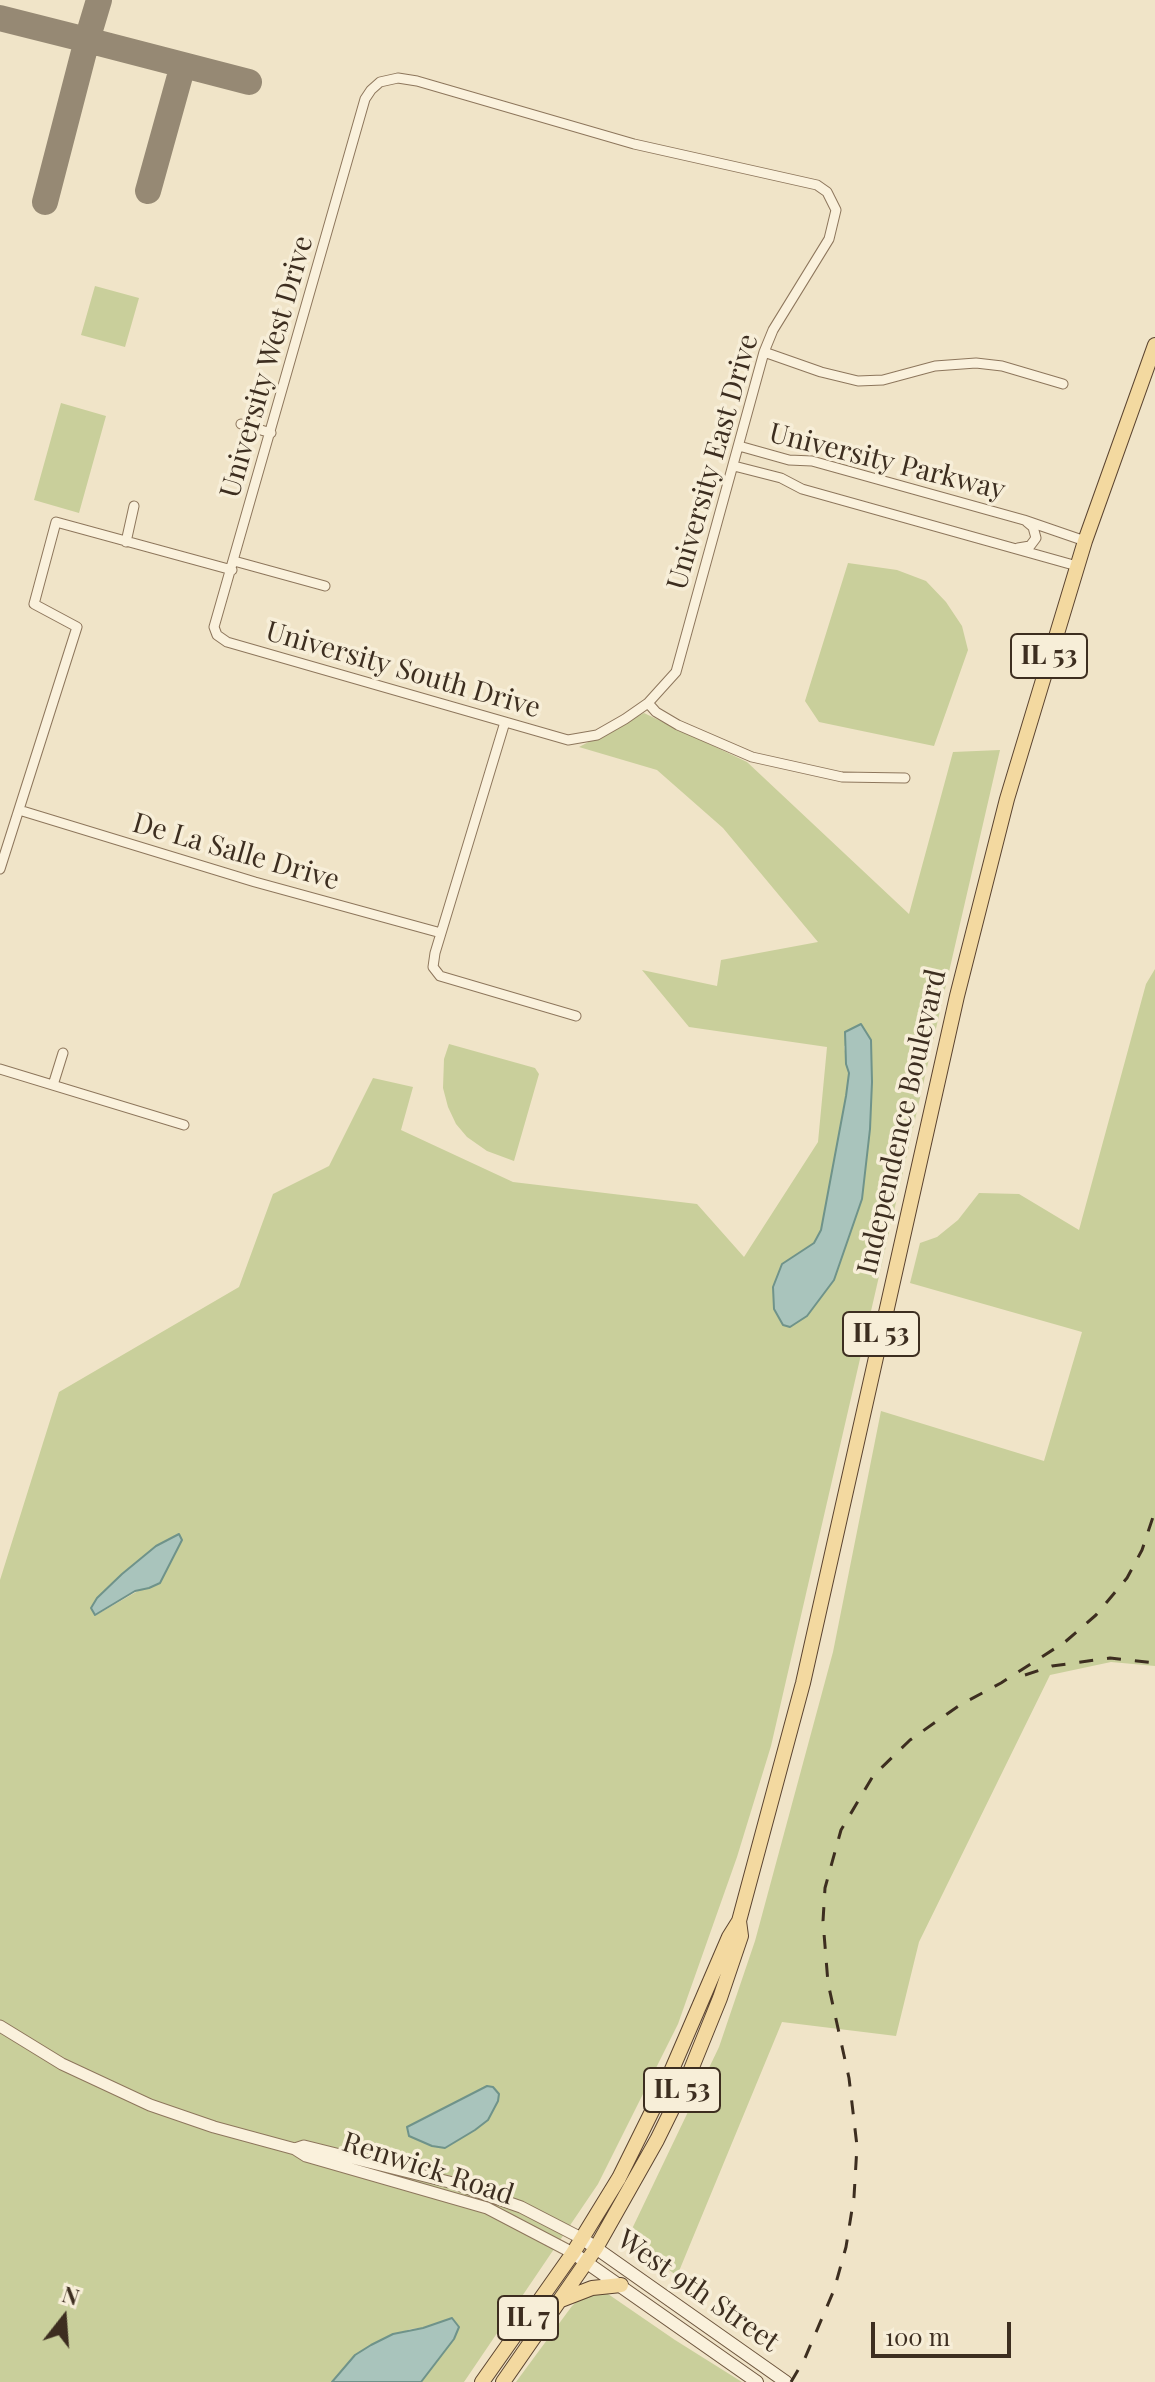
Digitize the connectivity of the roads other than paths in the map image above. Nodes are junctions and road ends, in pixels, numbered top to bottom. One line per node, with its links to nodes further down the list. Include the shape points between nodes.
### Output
1 (365, 99): 3 (street, University East Drive, via 380,82 417,81 634,144 817,185 836,210 834,227); 6 (street, University West Drive)
2 (1155, 345): 11 (main road, Independence Boulevard / IL 53)
3 (764, 352): 4 (street, via 858,381 976,363); 7 (street, University East Drive)
4 (1063, 384)
5 (241, 424): 6 (street)
6 (271, 433): 14 (street, University West Drive)
7 (739, 446): 8 (street, University East Drive); 10 (street, University Parkway)
8 (734, 466): 13 (street, University Parkway); 18 (street, University East Drive, via 676,672)
9 (134, 506): 12 (street)
10 (1024, 520): 11 (street, University Parkway); 13 (street, University Parkway, via 1036,538 1030,546)
11 (1085, 541): 15 (main road, Independence Boulevard / IL 53)
12 (126, 542): 14 (street); 22 (street, via 56,522 34,604 77,627)
13 (1016, 549): 15 (street, University Parkway)
14 (233, 566): 16 (street); 17 (street, University West Drive, via 214,627)
15 (1077, 566): 30 (main road, Independence Boulevard / IL 53, via 978,909 803,1683)
16 (325, 586)
17 (227, 642): 19 (street, University South Drive)
18 (648, 703): 20 (street, University East Drive, via 597,735); 21 (street, via 678,725 752,757 842,777)
19 (505, 722): 20 (street, University South Drive); 24 (street)
20 (568, 740)
21 (905, 778)
22 (19, 810): 23 (street); 24 (street, De La Salle Drive)
23 (0, 869)
24 (441, 933): 25 (street, via 433,967 440,976)
25 (576, 1016)
26 (63, 1053): 28 (street)
27 (0, 1069): 28 (street)
28 (53, 1085): 29 (street)
29 (184, 1125)
30 (739, 1921): 33 (main road, Independence Boulevard / IL 53, via 647,2123); 34 (main road, Independence Boulevard / IL 53, via 736,1952 688,2077)
31 (0, 2026): 32 (street, Renwick Road, via 131,2098)
32 (295, 2149): 33 (street, Renwick Road, via 304,2146 453,2183 521,2207); 35 (street, Renwick Road, via 487,2208)
33 (583, 2239): 34 (main road, West 9th Street); 35 (main road, Independence Boulevard / IL 53)
34 (596, 2248): 36 (main road, Independence Boulevard / IL 7); 42 (main road, West 9th Street)
35 (573, 2253): 36 (main road, Renwick Road); 39 (main road, IL 7)
36 (587, 2262): 37 (main road, West 9th Street); 38 (main road, IL 7)
37 (621, 2285): 38 (main road, via 592,2288); 41 (main road, West 9th Street)
38 (561, 2300): 40 (main road, IL 7)
39 (482, 2382)
40 (503, 2382)
41 (757, 2382)
42 (786, 2382)

